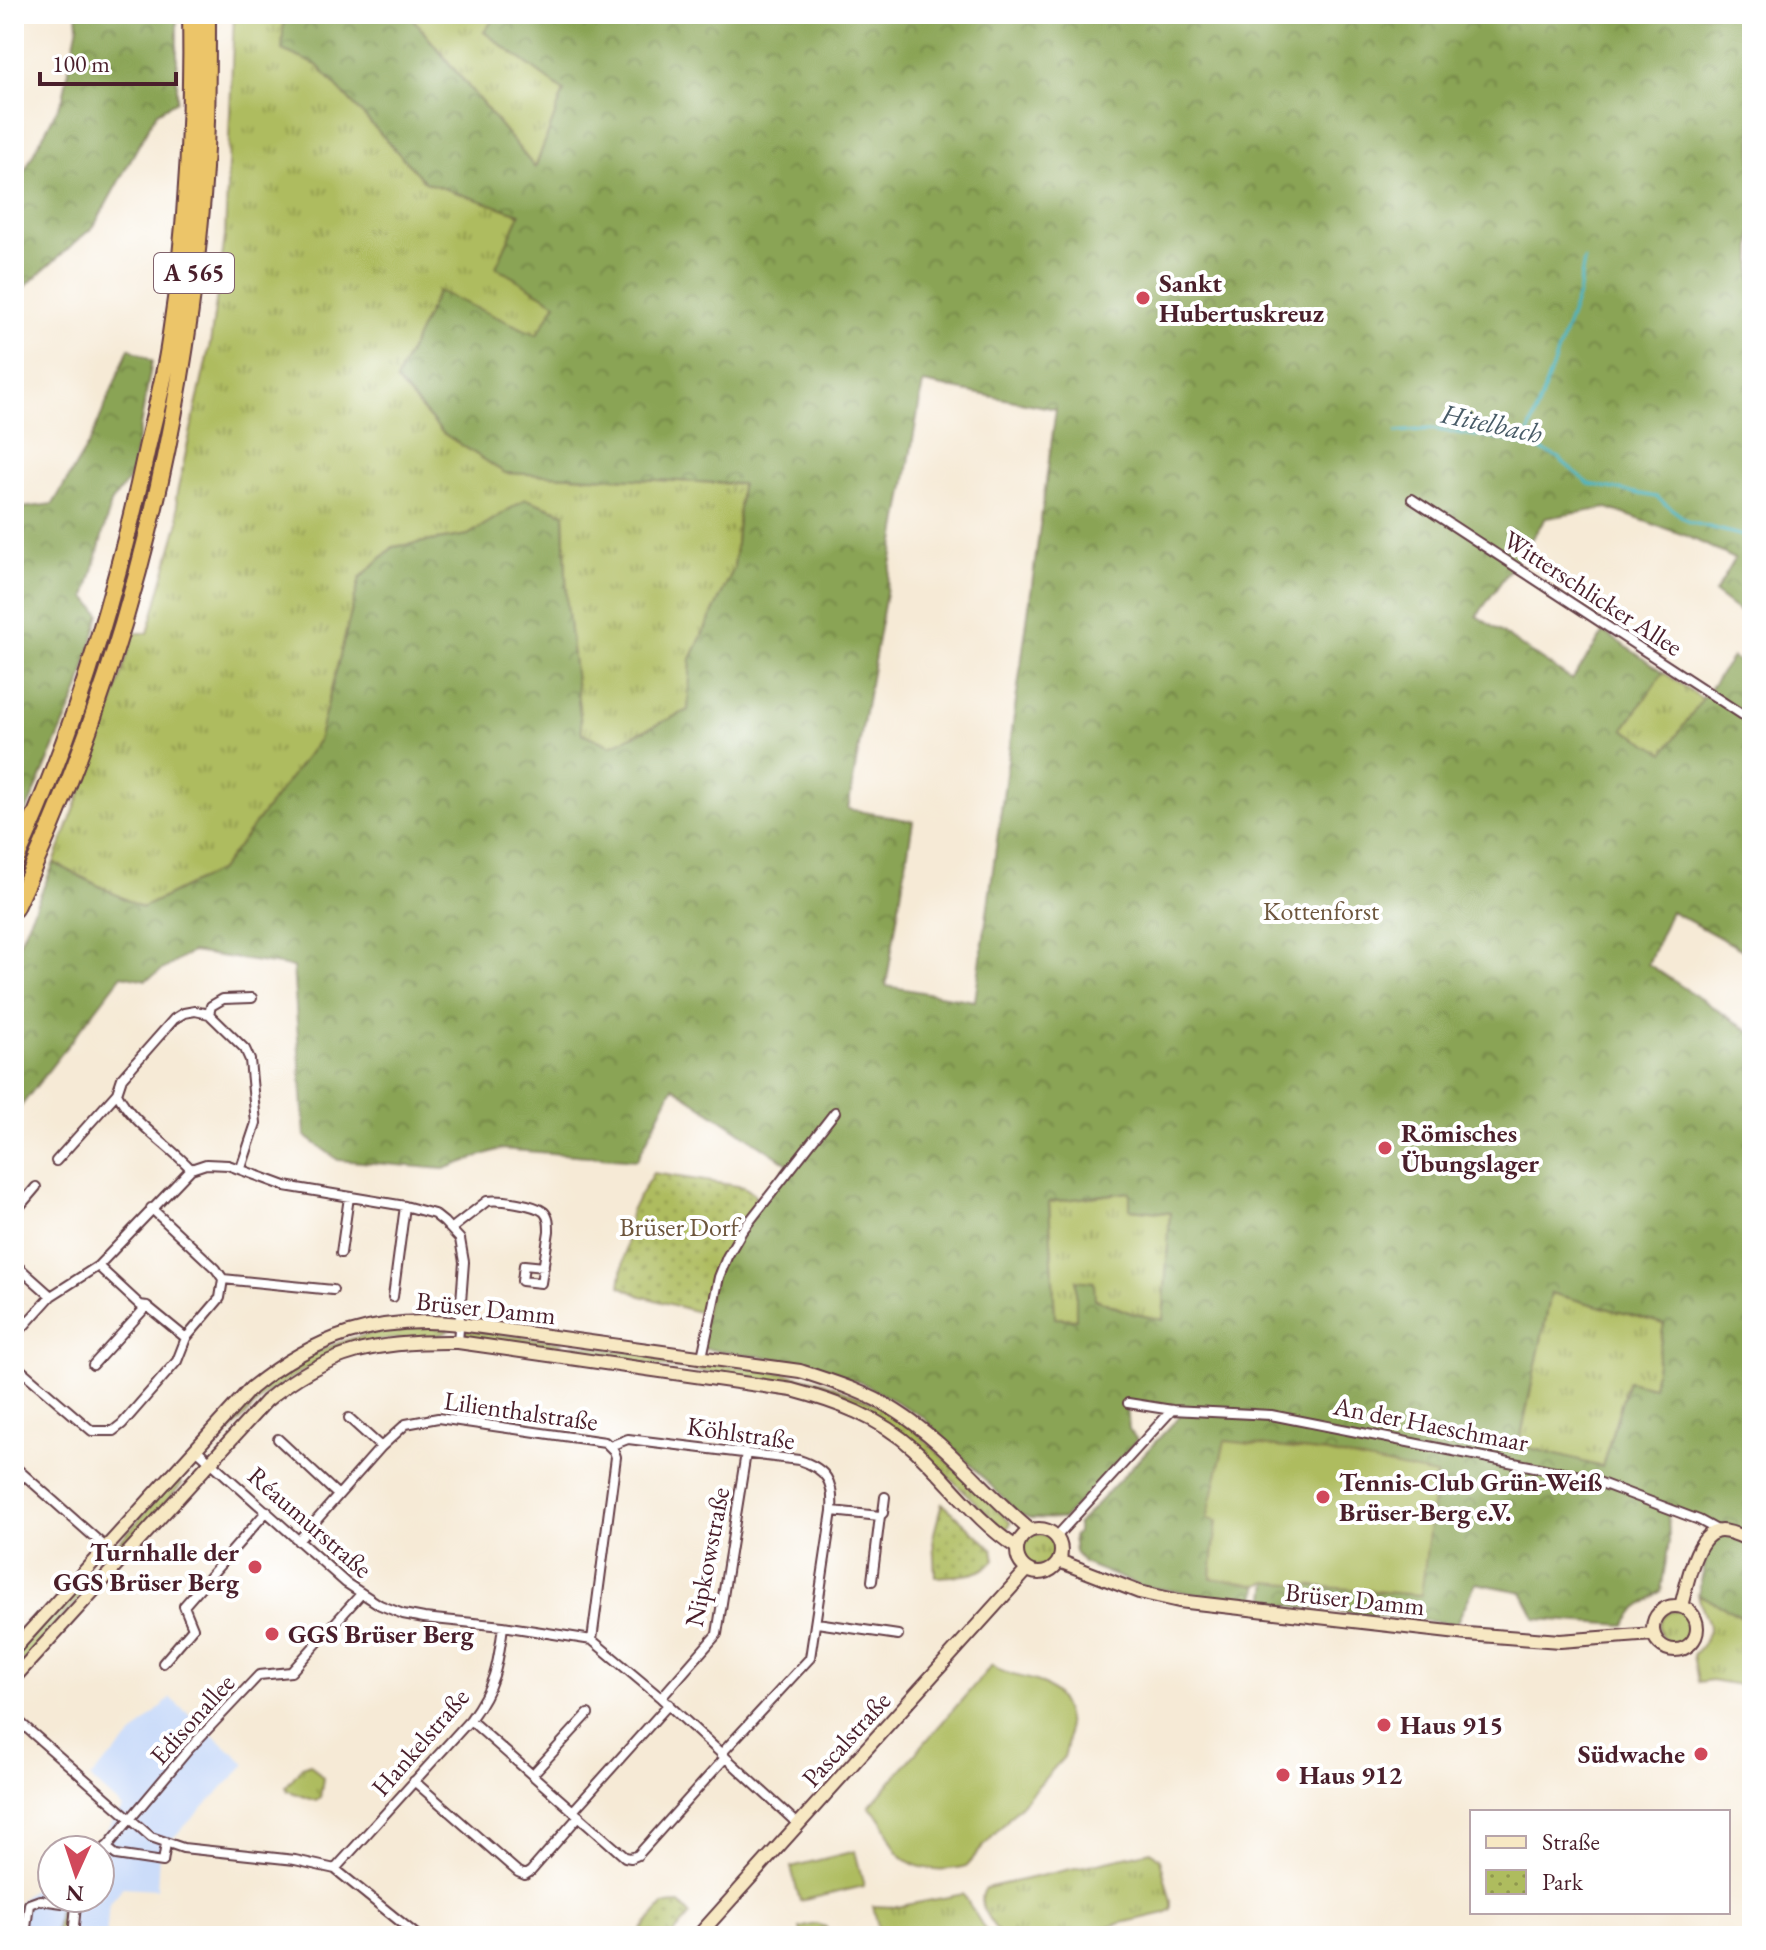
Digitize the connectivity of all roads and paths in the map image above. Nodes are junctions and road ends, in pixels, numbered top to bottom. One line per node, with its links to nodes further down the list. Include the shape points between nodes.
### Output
1 (191, 14): 5 (highway, A 565, via 185,216 170,342 113,591 79,699)
2 (207, 14): 6 (highway, A 565, via 201,218 164,469 92,719 45,845)
3 (1412, 499): 4 (street, Witterschlicker Allee)
4 (1752, 721)
5 (14, 864)
6 (14, 909)
7 (252, 998): 8 (street, via 223,999)
8 (209, 1014): 9 (street, via 195,1011 174,1019 122,1078); 12 (street, via 250,1060 256,1123)
9 (117, 1093): 11 (street); 13 (street)
10 (835, 1112): 33 (street, via 727,1257)
11 (56, 1161)
12 (241, 1168): 13 (street, via 218,1163); 15 (street, via 271,1183)
13 (191, 1169): 17 (street)
14 (36, 1187): 18 (street)
15 (349, 1197): 16 (street); 20 (street)
16 (405, 1206): 19 (street, via 434,1214); 27 (street)
17 (151, 1208): 22 (street); 24 (street)
18 (14, 1213)
19 (451, 1229): 23 (street, via 487,1201 538,1209 549,1223); 29 (street, via 460,1239 464,1262)
20 (341, 1253)
21 (14, 1263): 26 (street)
22 (98, 1266): 26 (street); 28 (street)
23 (544, 1267)
24 (223, 1279): 25 (street); 31 (street, via 220,1298)
25 (333, 1290)
26 (51, 1296): 30 (street)
27 (393, 1297)
28 (147, 1306): 31 (street); 35 (street)
29 (460, 1324): 32 (street); 33 (street, Brüser Damm); 42 (street, Brüser Damm, via 377,1325 320,1343 251,1388)
30 (14, 1337)
31 (186, 1338): 34 (street, via 177,1361 122,1424 106,1433 92,1431)
32 (458, 1342): 44 (street, Brüser Damm, via 378,1345 325,1362 266,1401); 59 (street, Brüser Damm, via 792,1390 840,1403 911,1447 976,1515)
33 (702, 1357): 53 (street, Brüser Damm, via 800,1371 861,1392 933,1440)
34 (14, 1364)
35 (93, 1365)
36 (1128, 1403): 37 (street, An der Haeschmaar)
37 (1172, 1410): 54 (street, An der Haeschmaar, via 1271,1415 1585,1477); 55 (street)
38 (349, 1418): 41 (street)
39 (278, 1439): 48 (street)
40 (610, 1446): 41 (street, Lilienthalstraße, via 599,1440 438,1418 406,1424); 43 (street, Köhlstraße, via 628,1439); 70 (street, Lilienthalstraße, via 616,1457)
41 (381, 1447): 48 (street, Lilienthalstraße)
42 (195, 1448): 44 (street, Réaumurstraße); 58 (street, Brüser Damm)
43 (746, 1453): 51 (street, Köhlstraße, via 814,1464 832,1488); 74 (street, Nipkowstraße, via 717,1634)
44 (209, 1461): 50 (street, Réaumurstraße); 60 (street, Brüser Damm)
45 (14, 1466): 46 (street)
46 (24, 1475): 47 (street); 58 (street)
47 (14, 1486)
48 (338, 1495): 56 (street, Lilienthalstraße)
49 (885, 1497): 52 (street)
50 (267, 1511): 56 (street, Réaumurstraße); 72 (street, via 184,1606 193,1628)
51 (832, 1511): 52 (street); 66 (street, Köhlstraße)
52 (880, 1516): 63 (street)
53 (1030, 1530): 55 (street, Brüser Damm, via 1044,1529); 59 (street)
54 (1719, 1531): 57 (street, An der Haeschmaar); 65 (street, via 1702,1543)
55 (1056, 1537): 61 (street)
56 (298, 1541): 64 (street, Réaumurstraße)
57 (1752, 1541)
58 (105, 1547): 60 (street); 71 (street, Brüser Damm)
59 (1016, 1547): 62 (street, Brüser Damm)
60 (120, 1560): 73 (street, Brüser Damm)
61 (1059, 1561): 62 (street, via 1048,1571); 68 (street, Brüser Damm, via 1139,1592 1179,1601 1560,1641)
62 (1027, 1570): 83 (street, Pascalstraße)
63 (872, 1581)
64 (361, 1594): 67 (street, Réaumurstraße, via 403,1614); 82 (street, Edisonallee, via 291,1672 259,1675)
65 (1681, 1606): 68 (street, via 1659,1612); 68 (street, Brüser Damm, via 1695,1619 1697,1632 1690,1643 1668,1649)
66 (817, 1623): 69 (street); 78 (street, Köhlstraße, via 810,1658)
67 (503, 1626): 70 (street, Réaumurstraße); 77 (street, Hankelstraße, via 496,1671)
68 (1653, 1634)
69 (898, 1635)
70 (592, 1640): 74 (street)
71 (14, 1649)
72 (163, 1663)
73 (14, 1678)
74 (665, 1701): 78 (street); 81 (street)
75 (588, 1714): 79 (street)
76 (14, 1717): 82 (street)
77 (470, 1720): 79 (street); 80 (street, Hankelstraße)
78 (723, 1756): 81 (street, via 631,1858); 83 (street)
79 (532, 1775): 81 (street)
80 (414, 1781): 81 (street, via 525,1875); 87 (street, Hankelstraße)
81 (576, 1814)
82 (130, 1820): 84 (street, Edisonallee); 85 (street)
83 (799, 1825): 95 (street, Pascalstraße)
84 (116, 1836)
85 (166, 1843): 86 (street, via 163,1862); 87 (street)
86 (116, 1855)
87 (335, 1869): 90 (street)
88 (36, 1901): 91 (street, via 29,1904)
89 (75, 1914): 92 (street)
90 (408, 1927): 93 (street); 94 (street)
91 (25, 1936)
92 (73, 1936)
93 (400, 1936)
94 (418, 1936)
95 (698, 1936)

